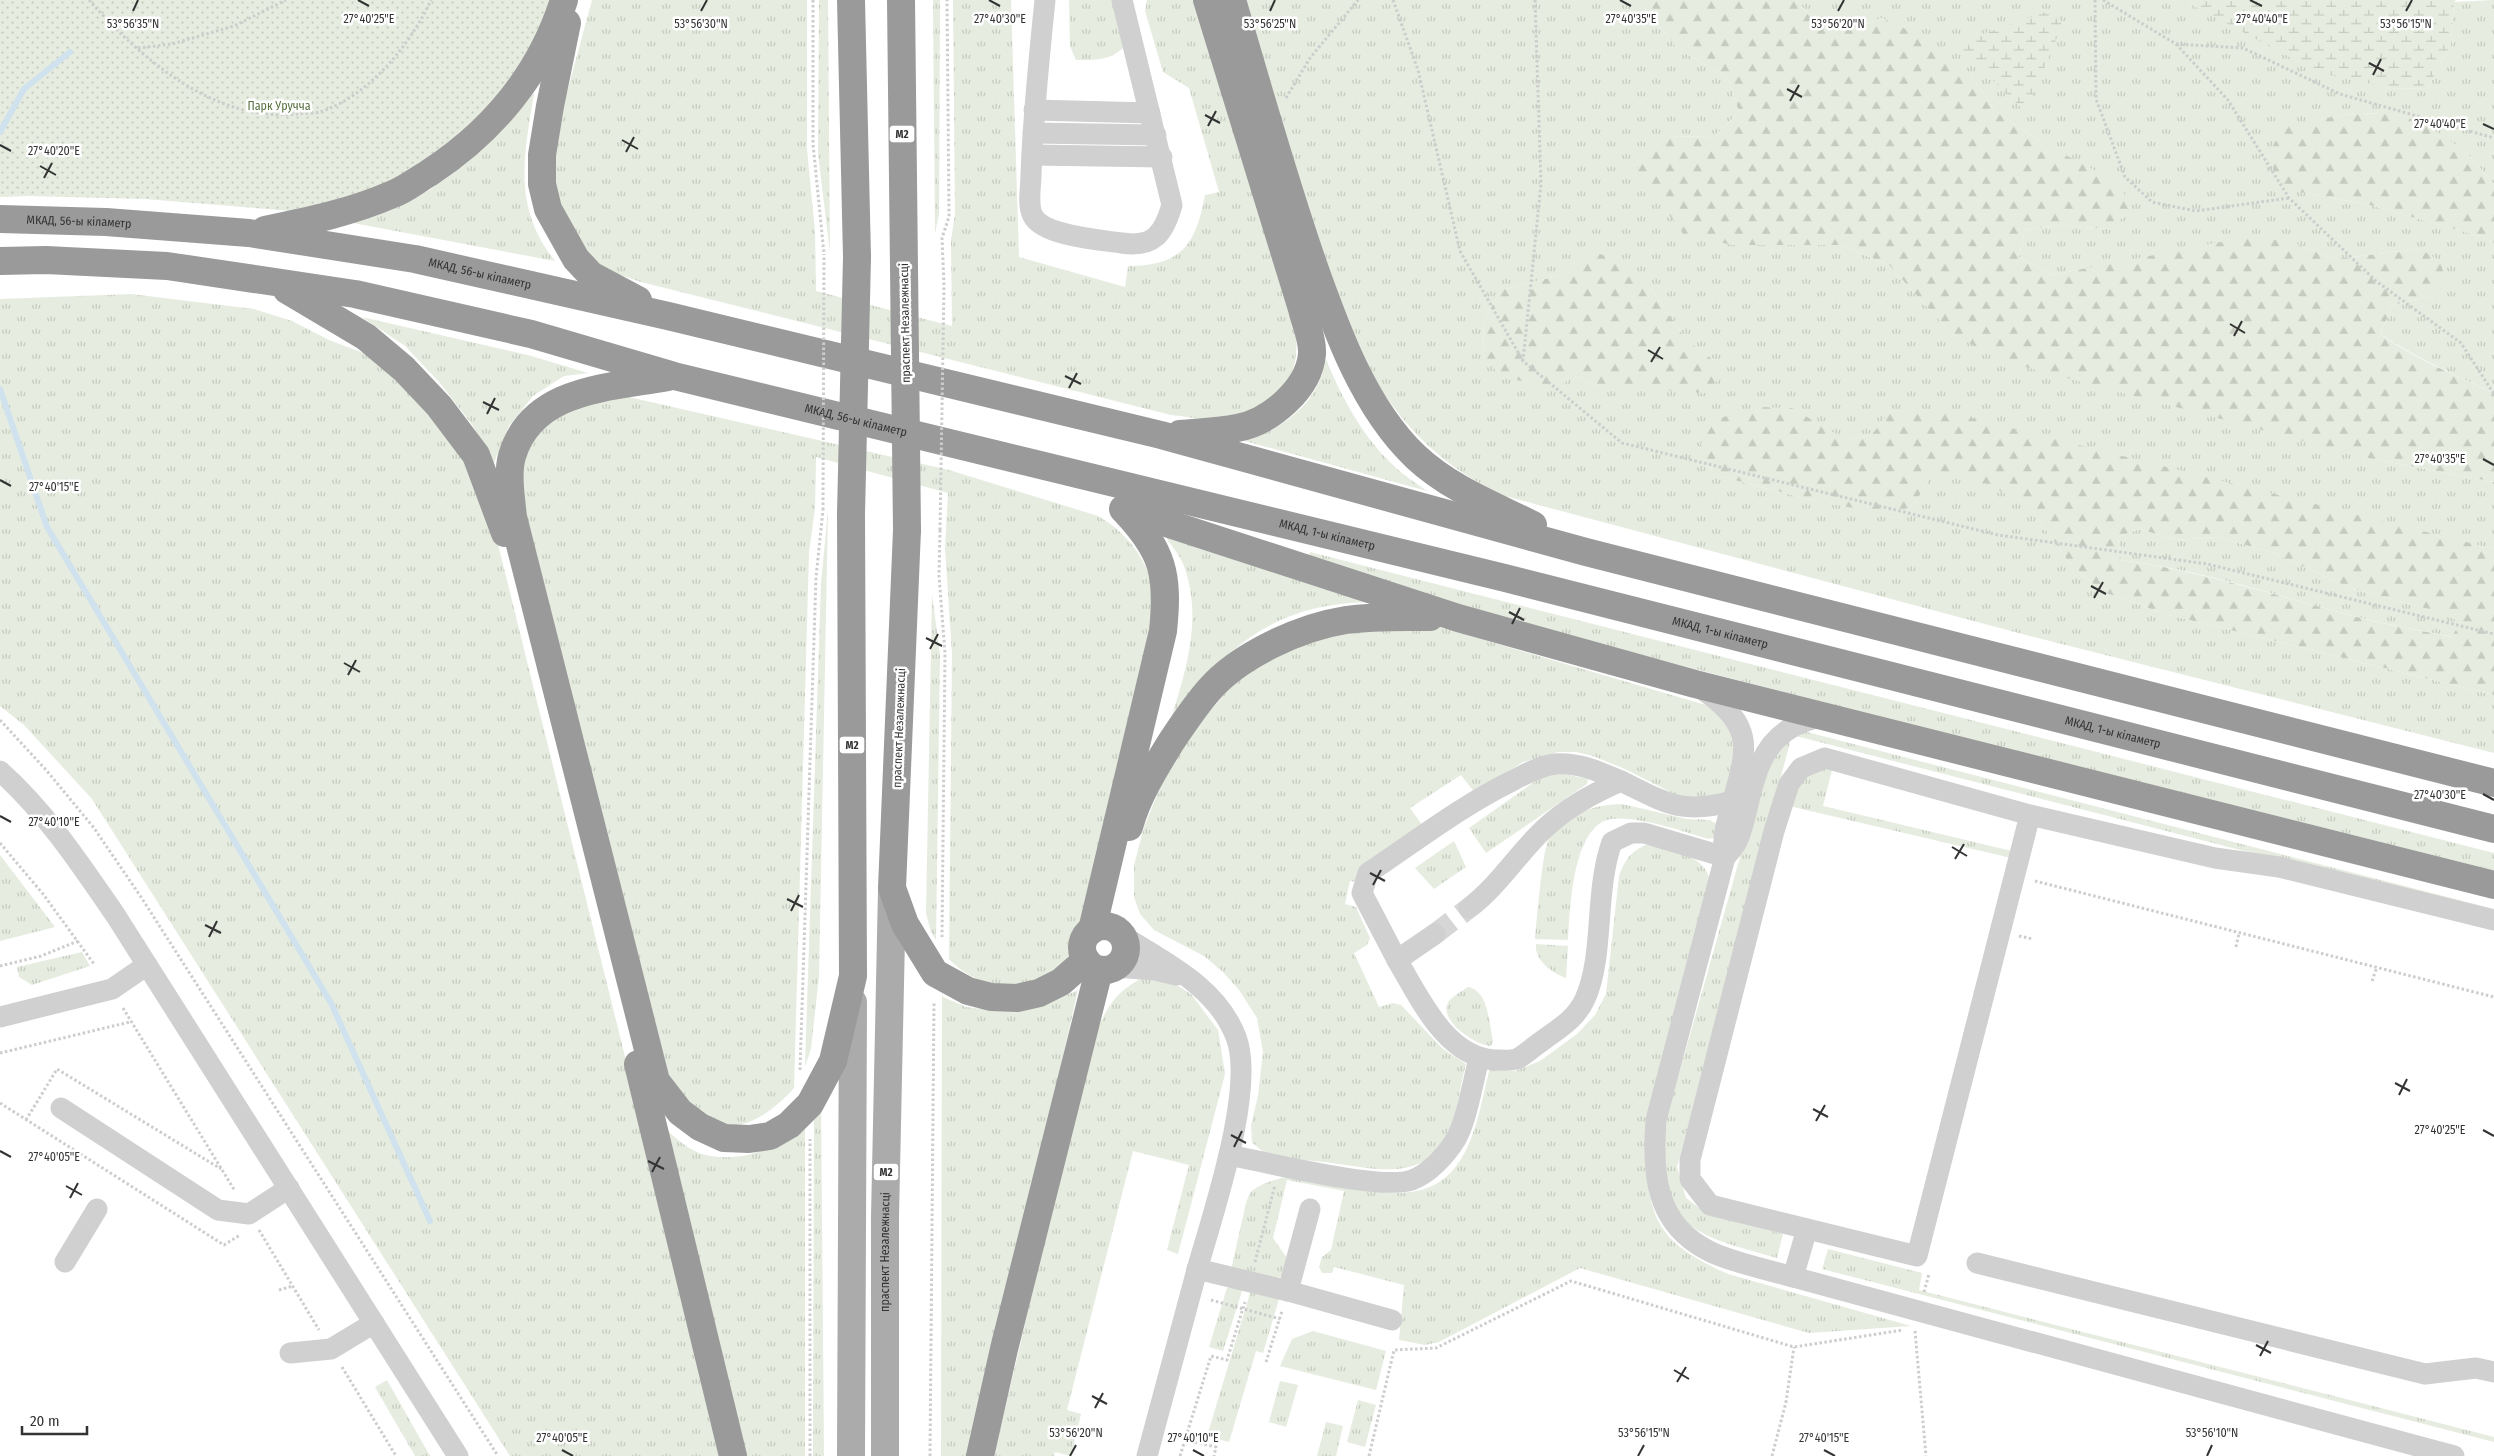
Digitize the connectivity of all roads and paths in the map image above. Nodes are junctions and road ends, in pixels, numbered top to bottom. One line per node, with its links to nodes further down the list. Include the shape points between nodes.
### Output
1 (89, 0): 20 (path)
2 (286, 0): 20 (path, via 234,26 172,44)
3 (431, 0): 20 (path, via 398,53 368,86 322,112 275,116 232,107 182,82)
4 (564, 0): 31 (highway, via 535,66 509,104 449,159 394,194 310,220)
5 (572, 0): 34 (highway, via 542,156 542,184 548,209 576,259 591,275)
6 (813, 0): 82 (path, bridge, via 813,144 824,254 823,510 816,577 800,1077)
7 (851, 0): 74 (highway, М2, bridge, via 857,257 851,514)
8 (901, 0): 58 (highway, праспект Незалежнасці / М2, bridge, via 907,530)
9 (947, 0): 42 (path, bridge, via 949,217 942,238)
10 (1045, 0): 22 (street)
11 (1122, 0): 23 (street)
12 (1208, 0): 38 (highway, via 1299,300 1312,353 1306,378 1293,395 1272,413 1239,428)
13 (1232, 0): 43 (highway, via 1295,212 1332,319 1376,405 1416,457 1452,484)
14 (1358, 0): 21 (path, via 1310,58)
15 (1393, 0): 35 (path, via 1418,70 1460,251)
16 (1535, 0): 35 (path, via 1541,184)
17 (2096, 0): 29 (path, via 2096,99 2125,177 2152,202 2196,211)
18 (2103, 0): 19 (path)
19 (2176, 44): 26 (path, via 2243,48 2340,94); 29 (path, via 2228,100)
20 (138, 48)
21 (1283, 104)
22 (1034, 110): 23 (street); 24 (street)
23 (1150, 113): 25 (street)
24 (1033, 134): 25 (street); 27 (street)
25 (1156, 135): 28 (street)
26 (2494, 138)
27 (1032, 155): 28 (street); 28 (street, via 1030,204 1033,217 1044,227 1135,245 1157,237 1167,222 1172,204)
28 (1162, 157)
29 (2289, 198): 37 (path, via 2376,281 2461,343)
30 (0, 219): 31 (highway, МКАД, 56-ы кіламетр, via 106,222)
31 (249, 233): 34 (highway, МКАД, 56-ы кіламетр, via 415,259)
32 (0, 261): 33 (highway, МКАД, 56-ы кіламетр, via 167,266)
33 (272, 282): 36 (highway, МКАД, 56-ы кіламетр, via 355,294 531,334); 116 (highway, via 366,337 439,406 476,456 509,549)
34 (668, 316): 38 (highway, МКАД, 56-ы кіламетр)
35 (1523, 361): 45 (path, via 1622,443 1998,535 2207,564)
36 (674, 376): 39 (highway, МКАД, 56-ы кіламетр); 82 (highway, via 588,392 559,401 538,413 522,432 511,458 513,517 656,1082 680,1112 700,1128 724,1138 749,1140 770,1136 789,1125)
37 (2494, 394)
38 (1161, 435): 43 (highway)
39 (946, 442): 40 (highway, МКАД, 1-ы кіламетр)
40 (1024, 461): 41 (highway); 54 (highway, МКАД, 1-ы кіламетр, via 1515,580)
41 (1123, 509): 44 (highway); 61 (highway, via 1144,531 1154,548 1163,569 1166,598 1163,631)
42 (940, 530)
43 (1586, 552): 51 (highway)
44 (1458, 618): 46 (highway); 61 (highway, via 1345,620 1268,647 1210,688 1157,764 1132,815)
45 (2494, 634)
46 (1695, 684): 47 (highway); 52 (street, via 1724,705 1745,744 1743,766)
47 (1819, 717): 56 (street, via 1792,727 1766,750 1737,845); 57 (highway)
48 (0, 720): 115 (path, via 94,828 141,897)
49 (0, 771): 70 (street, via 15,784 72,852)
50 (1621, 782): 52 (street, via 1672,806 1710,807); 59 (street, via 1589,795 1542,830 1487,894); 68 (street, via 1577,766 1554,764 1533,771 1486,794 1368,873 1362,893)
51 (2494, 783)
52 (1733, 801): 56 (street, via 1722,840)
53 (2030, 815): 60 (street, via 2216,858 2279,867); 91 (street, via 1917,1256); 91 (street, via 1825,758 1801,768 1789,784 1690,1160 1690,1179 1710,1205)
54 (2494, 829)
55 (0, 843): 66 (path)
56 (1725, 857): 80 (street, via 1644,833 1631,833 1612,842 1604,863 1592,975 1581,1006 1573,1018 1517,1058); 96 (street, via 1656,1120 1656,1174 1660,1195 1670,1218 1684,1236 1710,1252)
57 (2494, 885)
58 (892, 888): 72 (highway, via 905,924 935,972 968,991 991,997 1017,998 1038,993); 119 (main road, праспект Незалежнасці / М2, via 885,1217)
59 (1468, 908)
60 (2494, 920)
61 (1108, 931): 72 (highway, via 1082,943); 72 (highway, via 1126,953 1122,961); 75 (street)
62 (2239, 933): 67 (path)
63 (1435, 934): 68 (street)
64 (2018, 936): 65 (path)
65 (2033, 939)
66 (78, 942): 69 (path); 71 (path)
67 (2236, 947)
68 (1397, 960): 80 (street, via 1435,1023 1465,1051)
69 (94, 964)
70 (147, 965): 77 (street, via 112,989); 88 (street)
71 (0, 966)
72 (1100, 966): 75 (street, via 1155,970); 120 (highway)
73 (2377, 967): 76 (path)
74 (853, 976): 82 (highway, via 832,1060); 118 (main road, М2)
75 (1191, 979): 85 (street, via 1225,1016 1237,1038 1241,1062 1240,1093)
76 (2372, 981)
77 (0, 1017)
78 (130, 1022): 79 (path)
79 (0, 1053)
80 (1479, 1058): 86 (street, via 1457,1137 1446,1154 1412,1180 1380,1183)
81 (0, 1103): 84 (path)
82 (810, 1104): 117 (path)
83 (61, 1108): 88 (street, via 218,1210 249,1214)
84 (26, 1120): 87 (path, via 57,1069); 92 (path, via 224,1245)
85 (1229, 1155): 86 (street); 95 (street)
86 (1281, 1165): 97 (path)
87 (223, 1171)
88 (289, 1188): 105 (street)
89 (97, 1209): 93 (street)
90 (1310, 1209): 100 (street)
91 (1807, 1229): 96 (street)
92 (248, 1230)
93 (65, 1262)
94 (1977, 1263): 112 (street, via 2425,1374 2476,1368)
95 (1197, 1269): 97 (street); 101 (street)
96 (1793, 1277): 127 (street)
97 (1250, 1281): 100 (street); 102 (path)
98 (293, 1286): 99 (path)
99 (279, 1290)
100 (1288, 1291): 104 (street)
101 (1190, 1294): 102 (path); 121 (street)
102 (1243, 1308): 103 (path); 113 (path, via 1227,1360 1211,1356)
103 (1280, 1319)
104 (1392, 1320)
105 (374, 1323): 109 (street, via 331,1349); 114 (street)
106 (1915, 1328): 126 (path)
107 (1276, 1334): 111 (path)
108 (1794, 1347): 125 (path, via 1786,1402)
109 (290, 1353)
110 (1393, 1355): 124 (path)
111 (1266, 1362)
112 (2494, 1372)
113 (1185, 1440): 122 (path); 123 (path, via 1216,1447)
114 (458, 1456)
115 (498, 1456)
116 (733, 1456)
117 (810, 1456)
118 (851, 1456)
119 (885, 1456)
120 (980, 1456)
121 (1147, 1456)
122 (1180, 1456)
123 (1214, 1456)
124 (1369, 1456)
125 (1772, 1456)
126 (1926, 1456)
127 (2454, 1456)

